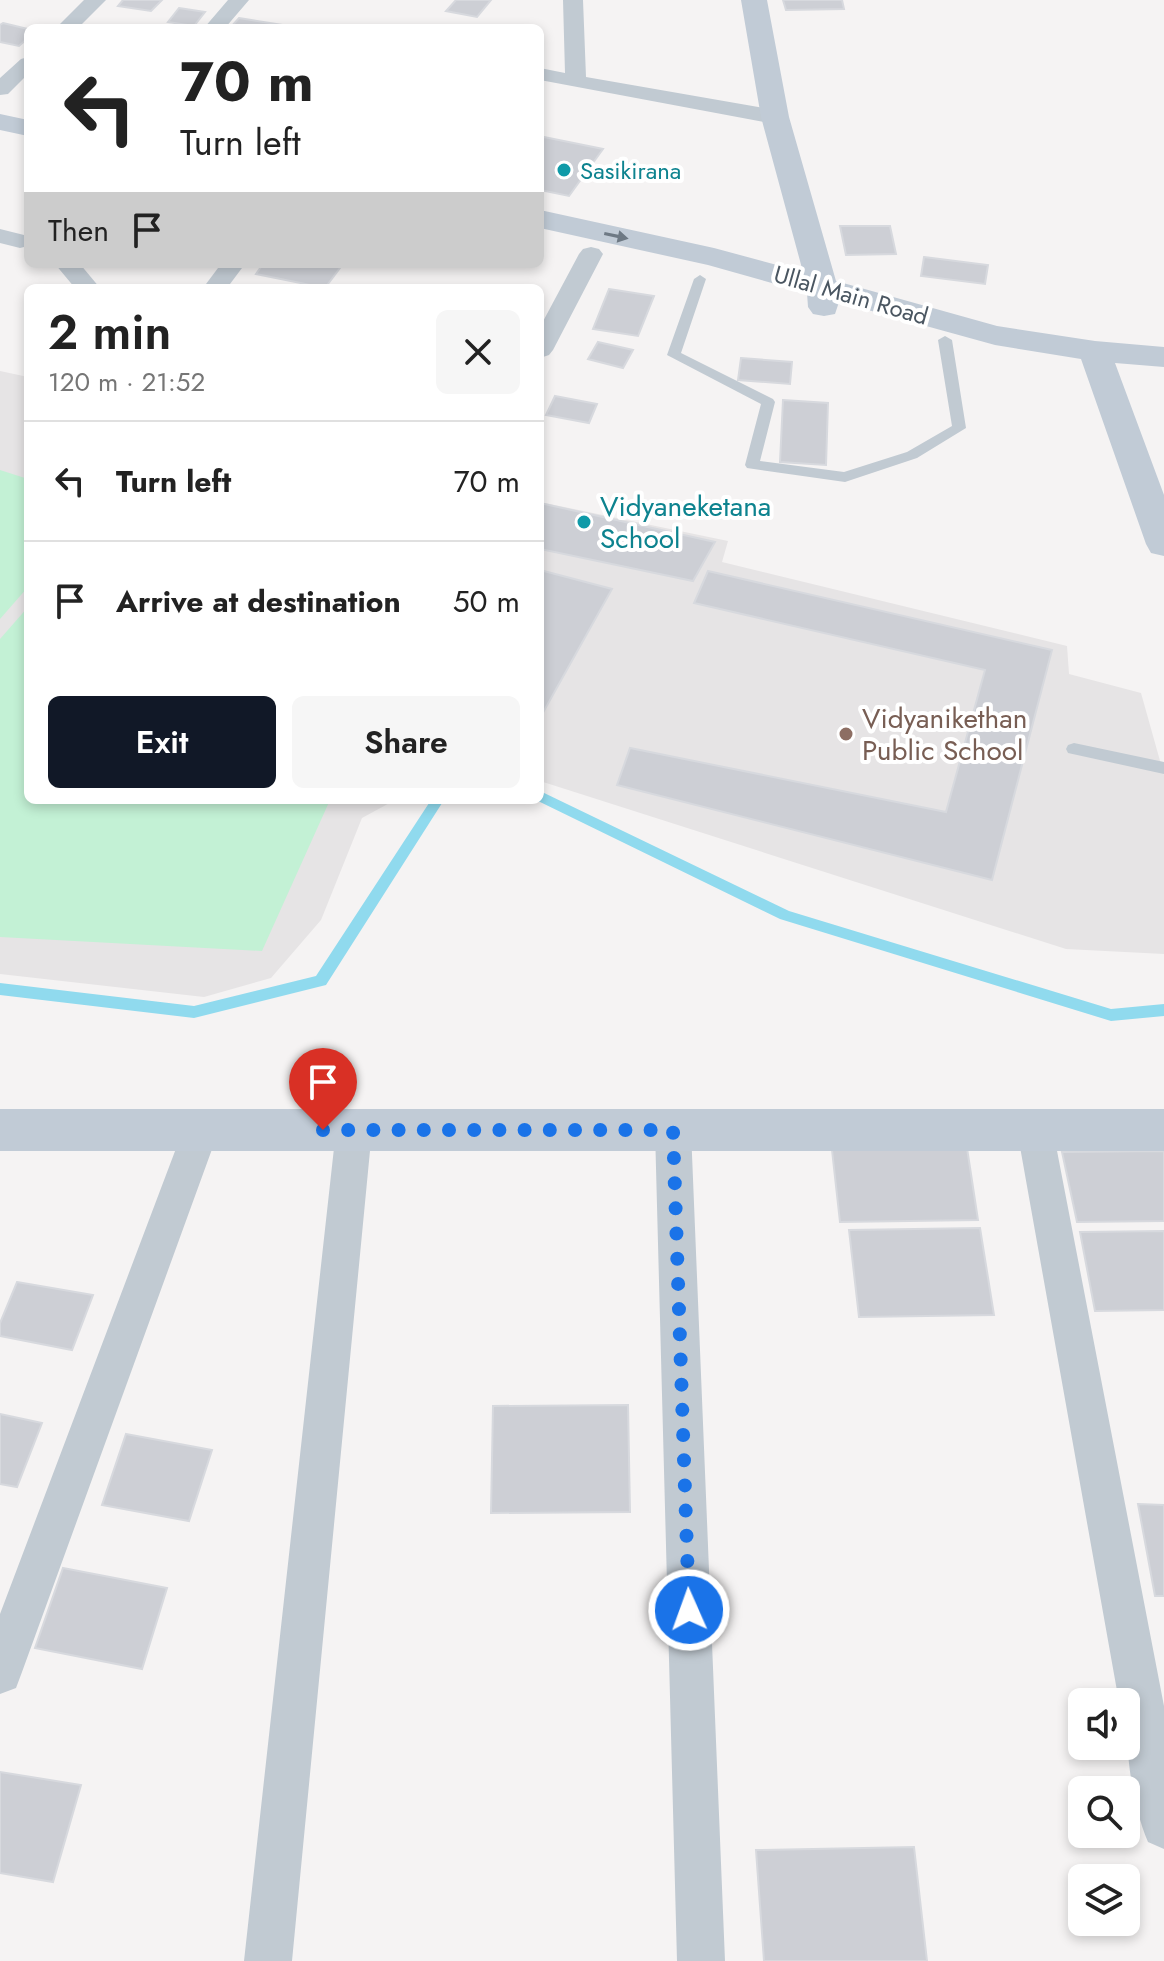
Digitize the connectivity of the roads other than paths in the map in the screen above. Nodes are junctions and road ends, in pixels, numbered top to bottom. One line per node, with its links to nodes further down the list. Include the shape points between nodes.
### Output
1 (96, 0): 5 (street)
2 (239, 0): 6 (street)
3 (573, 0): 9 (street)
4 (754, 0): 12 (street)
5 (70, 24)
6 (218, 24)
7 (24, 67): 10 (street)
8 (544, 75): 9 (street)
9 (576, 81): 12 (street)
10 (0, 89)
11 (24, 109): 13 (street)
12 (775, 117): 20 (street)
13 (6, 120)
14 (544, 220): 20 (street, Ullal Main Road, one-way to 20, via 714,257)
15 (544, 244): 16 (street, Ullal Main Road)
16 (591, 254): 18 (street, Ullal Main Road); 22 (street)
17 (70, 268): 19 (street)
18 (700, 279): 20 (street, Ullal Main Road); 21 (lane, via 674,355 768,402 752,465 845,477 912,455 959,428)
19 (84, 284)
20 (823, 296): 21 (street, Ullal Main Road); 24 (street, Ullal Main Road)
21 (945, 340): 24 (street, Ullal Main Road, via 1044,364)
22 (544, 342)
23 (1164, 357): 24 (street, Ullal Main Road)
24 (1099, 362): 25 (street, Ullal Main Road); 26 (street)
25 (1164, 380)
26 (1164, 544)
27 (1074, 749): 28 (lane)
28 (1164, 768)
29 (0, 1130): 30 (street)
30 (201, 1130): 31 (street); 35 (street)
31 (354, 1130): 32 (street); 37 (street)
32 (673, 1130): 33 (street); 38 (street)
33 (1035, 1130): 34 (street); 36 (street)
34 (1164, 1130)
35 (0, 1672)
36 (1164, 1826)
37 (268, 1961)
38 (701, 1961)

